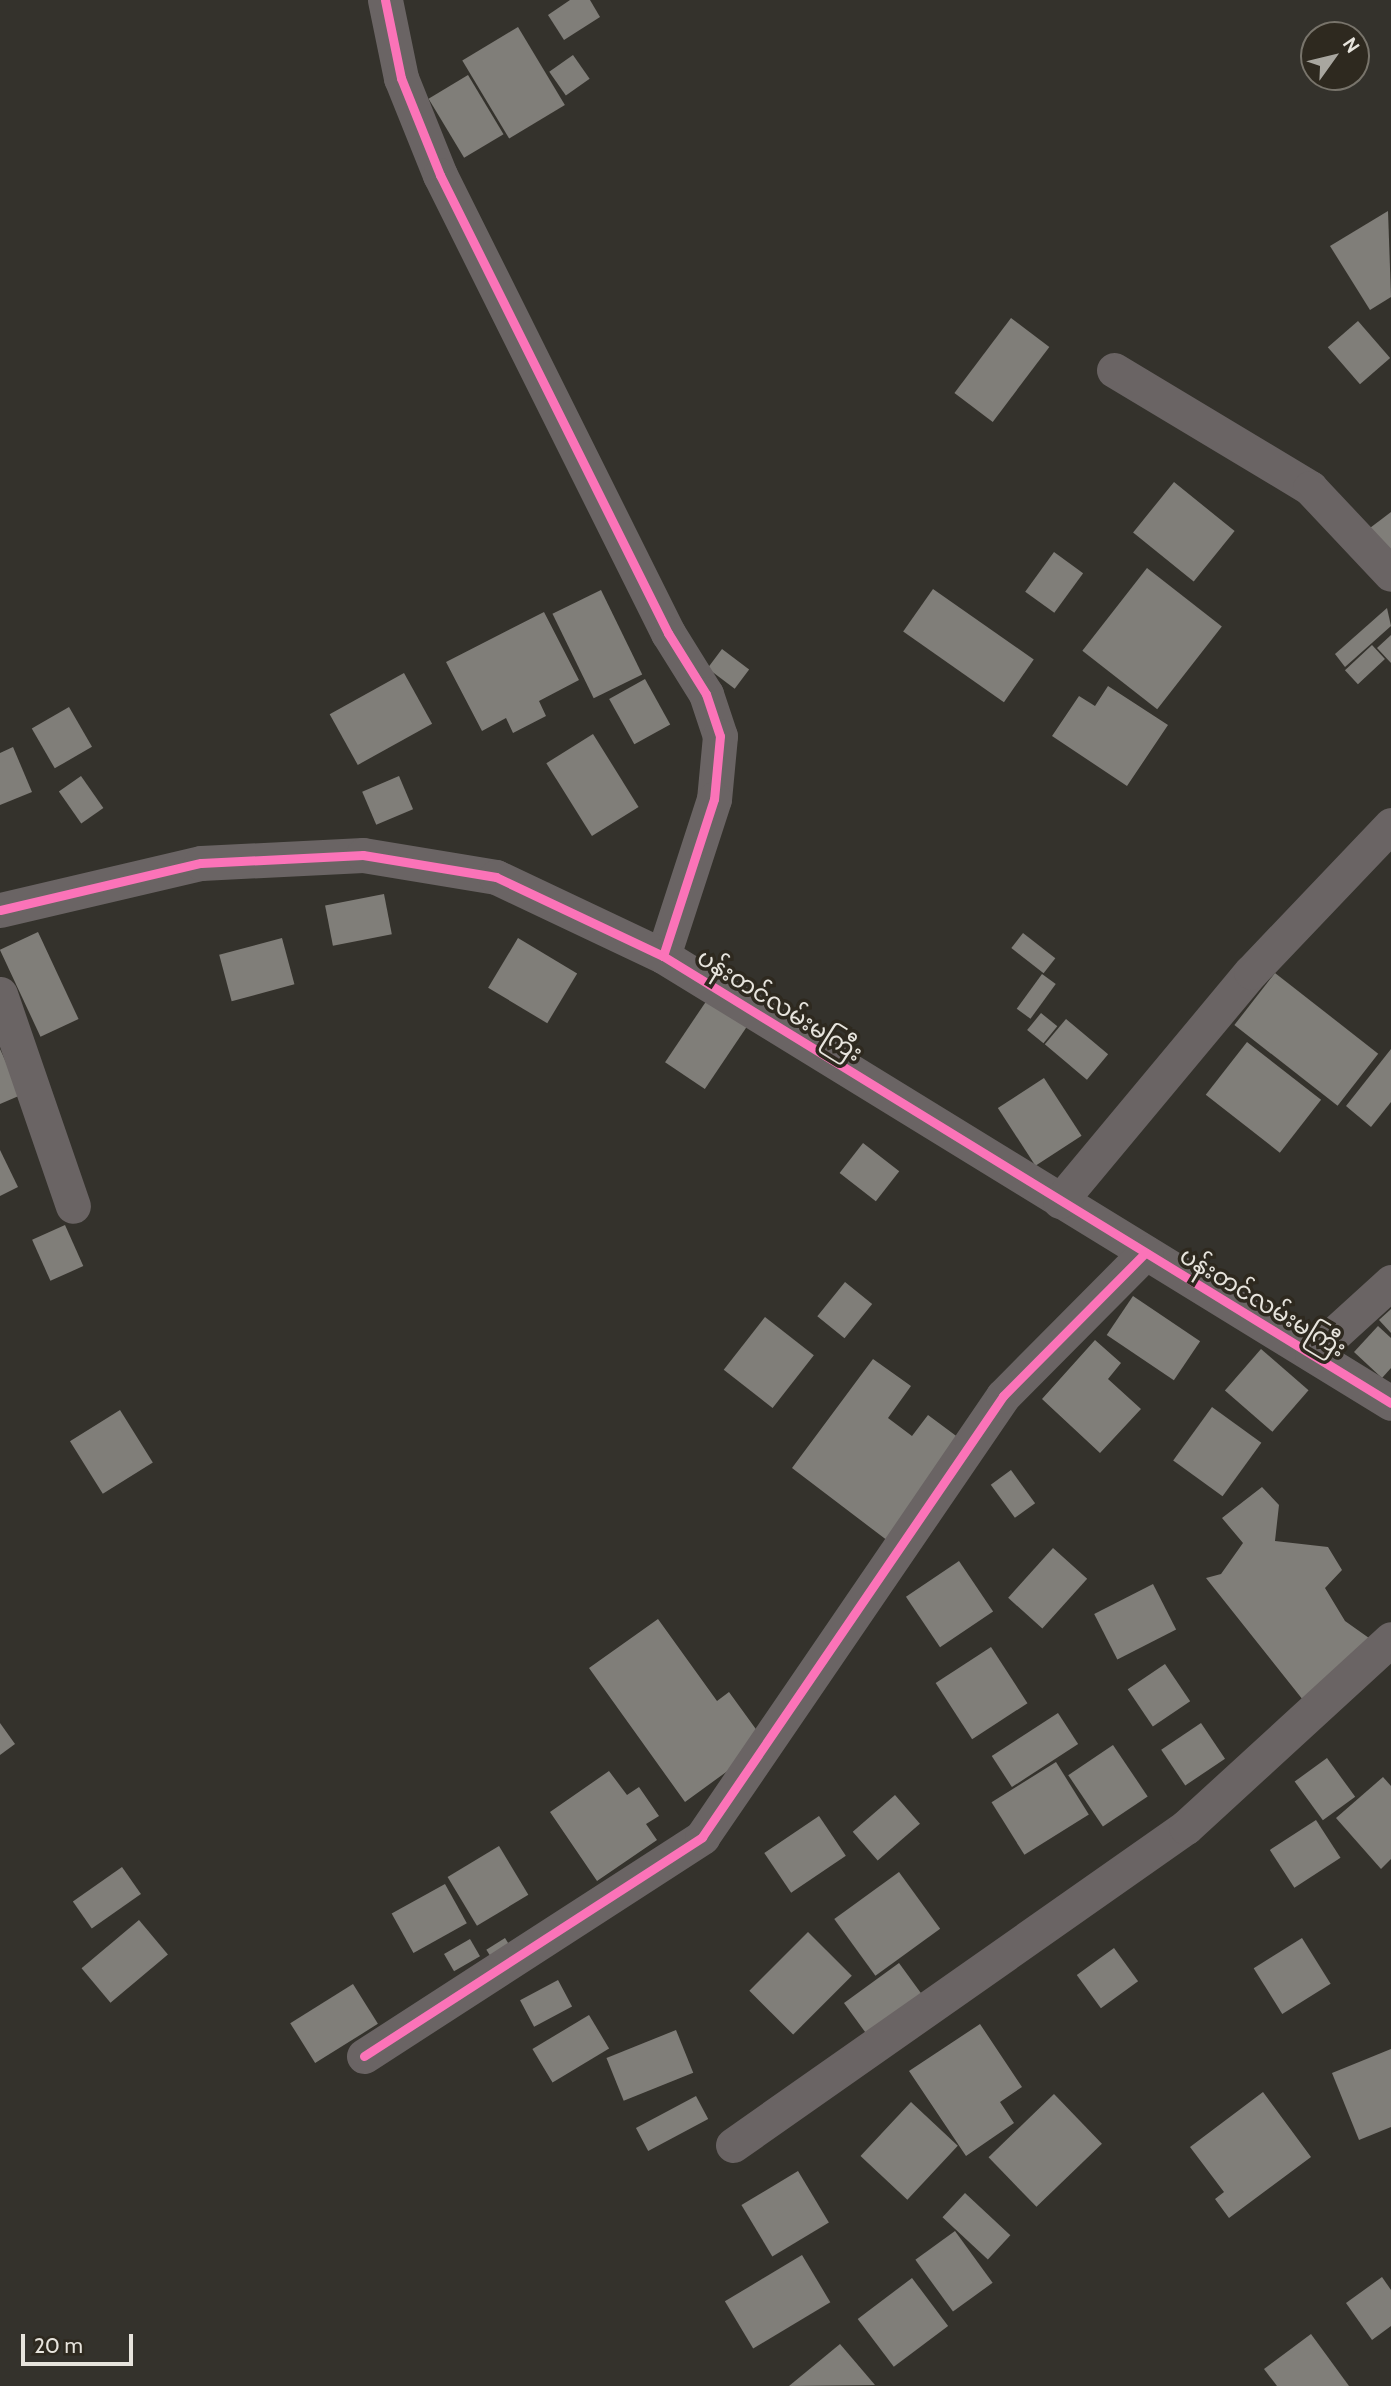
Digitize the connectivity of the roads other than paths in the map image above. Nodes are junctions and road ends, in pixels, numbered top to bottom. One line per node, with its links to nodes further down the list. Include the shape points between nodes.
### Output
1 (385, 0): 6 (street, via 401,78 440,174 668,634 706,694 720,736 714,799)
2 (1114, 370): 3 (street, via 1310,488)
3 (1391, 574)
4 (1391, 825): 8 (street, via 1251,972)
5 (0, 910): 6 (street, ပန်းတင်လမ်းမကြီး, via 201,863 363,855 496,877)
6 (663, 956): 8 (street, ပန်းတင်လမ်းမကြီး)
7 (0, 994): 9 (street)
8 (1060, 1200): 10 (street, ပန်းတင်လမ်းမကြီး)
9 (73, 1206)
10 (1145, 1253): 12 (street, ပန်းတင်လမ်းမကြီး); 15 (street, via 1003,1396 702,1837)
11 (1391, 1282): 12 (street)
12 (1312, 1354): 13 (street, ပန်းတင်လမ်းမကြီး)
13 (1391, 1403)
14 (1391, 1639): 16 (street, via 1186,1827)
15 (364, 2056)
16 (733, 2145)

